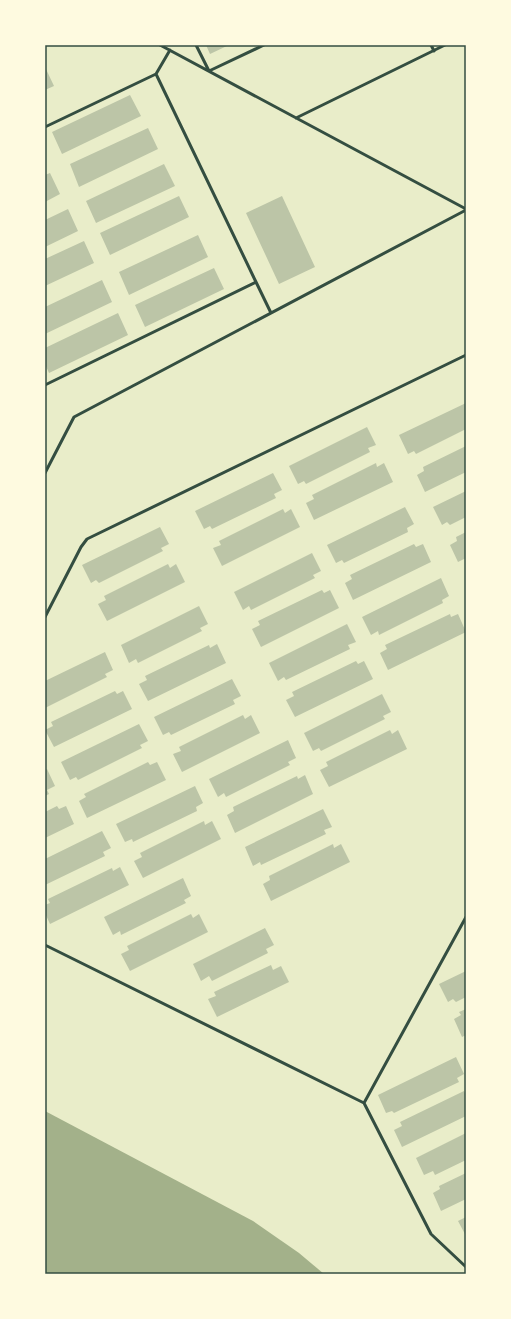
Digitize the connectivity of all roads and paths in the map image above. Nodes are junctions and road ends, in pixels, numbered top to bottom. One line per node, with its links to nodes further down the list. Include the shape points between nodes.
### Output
1 (160, 45): 6 (lane)
2 (196, 45): 8 (lane)
3 (264, 45): 8 (lane)
4 (431, 45): 7 (lane)
5 (446, 45): 7 (lane)
6 (170, 50): 8 (lane); 9 (lane)
7 (434, 51): 10 (lane)
8 (209, 71): 10 (lane)
9 (156, 74): 11 (lane); 13 (lane)
10 (296, 118): 12 (lane)
11 (45, 127)
12 (466, 209): 14 (lane)
13 (256, 282): 14 (lane); 16 (lane)
14 (271, 313): 17 (lane, via 74,417)
15 (466, 355): 18 (lane, via 87,539)
16 (45, 384)
17 (45, 473)
18 (45, 618)
19 (466, 917): 21 (lane)
20 (45, 945): 21 (lane)
21 (364, 1103): 22 (lane, via 431,1234)
22 (466, 1267)

